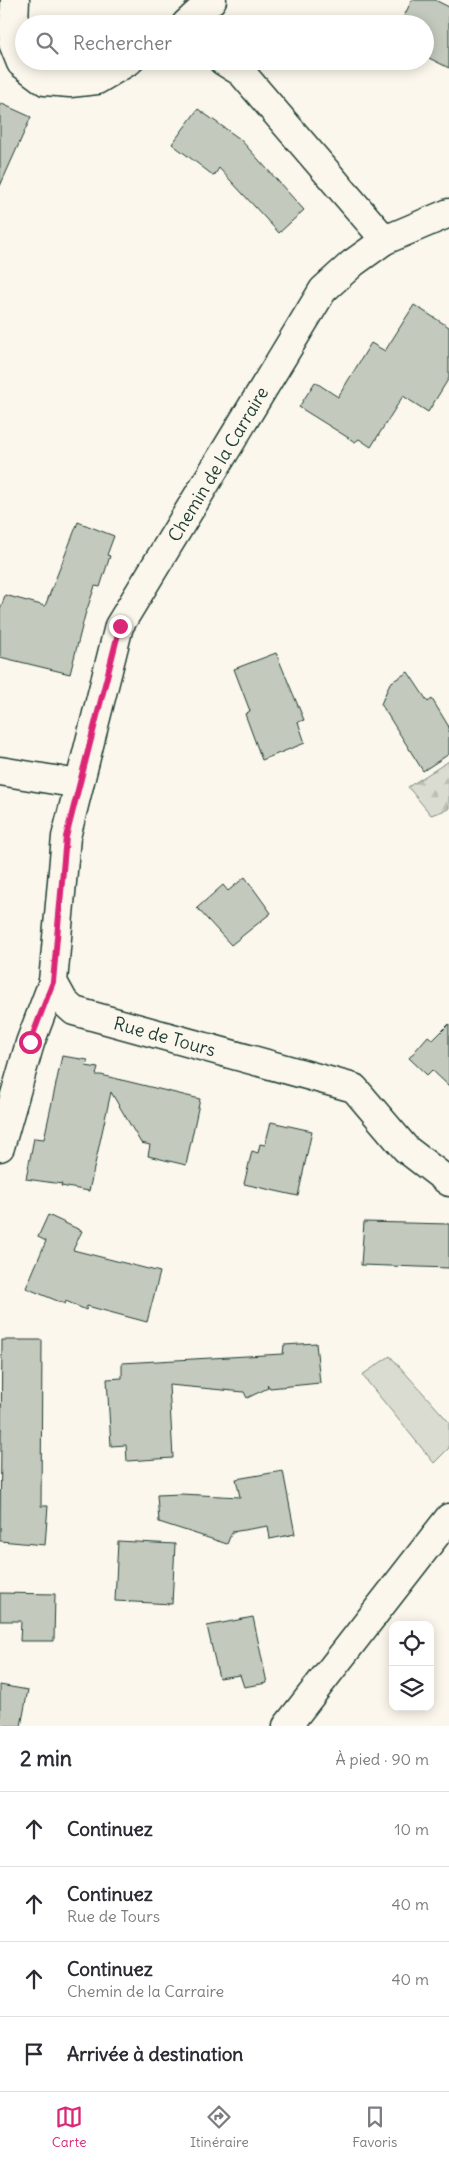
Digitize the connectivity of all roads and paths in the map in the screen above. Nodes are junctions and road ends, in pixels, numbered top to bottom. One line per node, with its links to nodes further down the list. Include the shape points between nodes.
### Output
1 (16, 0): 4 (street, via 12,43)
2 (212, 0): 3 (street)
3 (196, 15)
4 (15, 50)
5 (30, 70): 6 (street, via 45,81 70,84 97,80)
6 (114, 70)
7 (238, 70): 9 (street)
8 (449, 213): 9 (street, Chemin de la Carraire)
9 (385, 240): 11 (street, Chemin de la Carraire, via 352,262 322,290 120,626)
10 (0, 771): 11 (street)
11 (79, 784): 12 (street, via 66,837)
12 (53, 982): 13 (street, via 30,1042); 14 (street, Rue de Tours, via 64,1002 74,1011 354,1088 406,1149)
13 (0, 1147)
14 (449, 1182)
15 (449, 1518): 16 (street)
16 (287, 1726)

